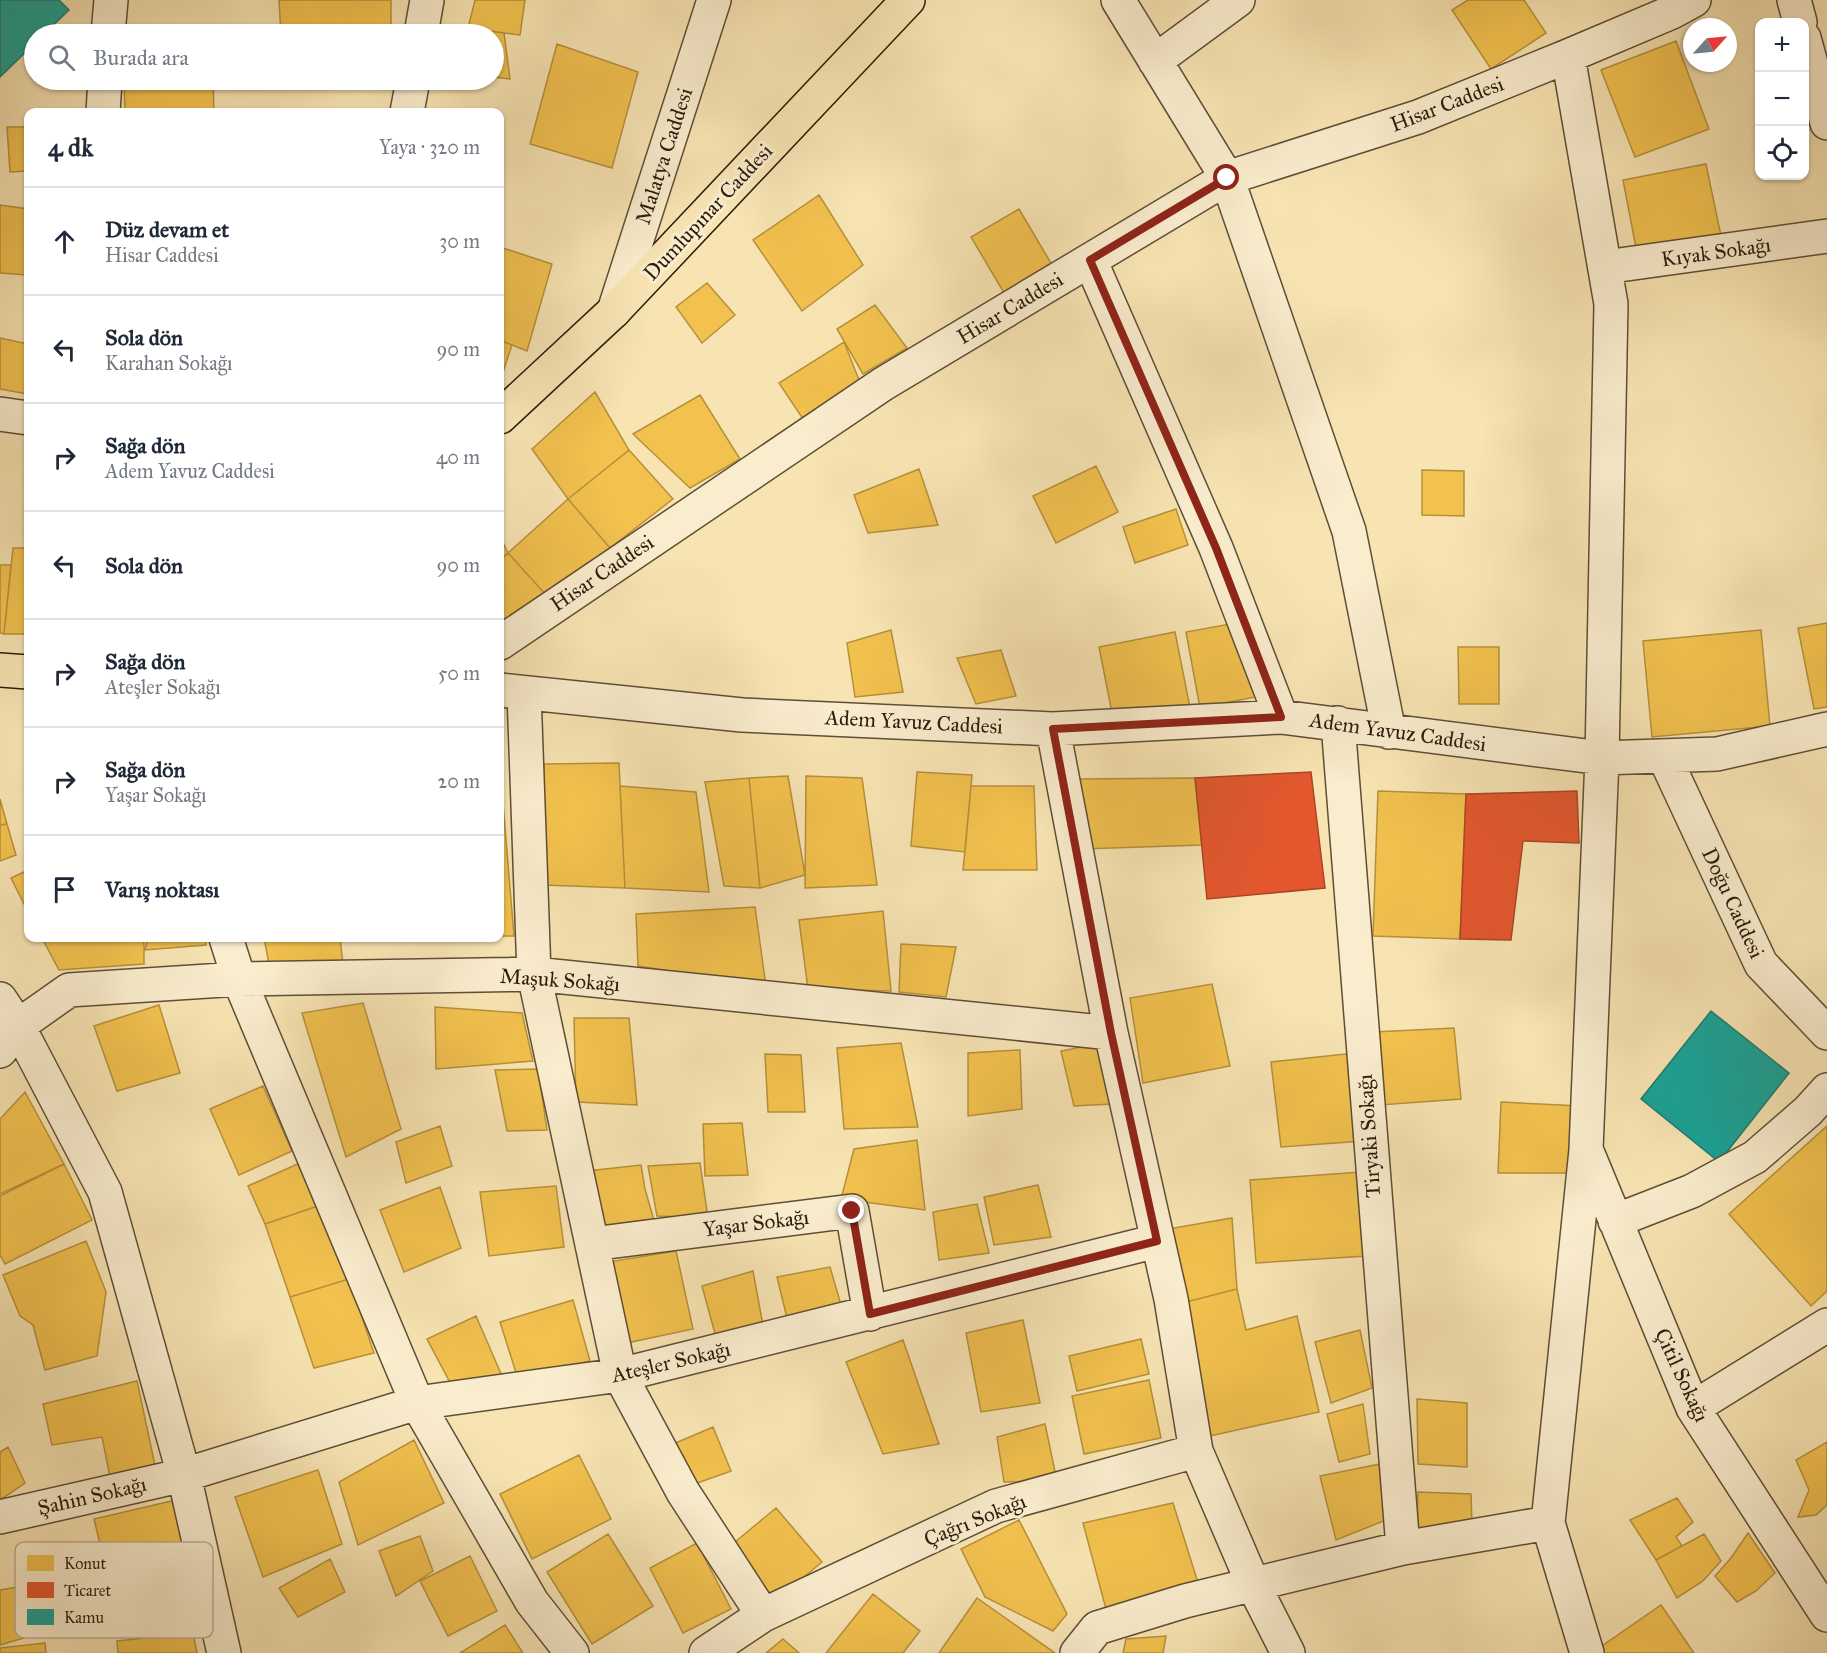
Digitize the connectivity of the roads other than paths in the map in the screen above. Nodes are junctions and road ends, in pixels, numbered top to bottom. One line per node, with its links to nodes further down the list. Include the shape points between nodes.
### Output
1 (111, 0): 10 (street)
2 (427, 0): 11 (street)
3 (714, 0): 24 (street, Malatya Caddesi)
4 (908, 0): 24 (main road, Dumlupınar Caddesi)
5 (1118, 0): 14 (street)
6 (1238, 0): 14 (street)
7 (1694, 0): 13 (street, Hisar Caddesi)
8 (1794, 0): 9 (street)
9 (1799, 18)
10 (109, 24)
11 (423, 24)
12 (1809, 56): 19 (street)
13 (1569, 57): 20 (street, Hisar Caddesi, via 1418,117); 23 (street)
14 (1155, 61): 20 (street)
15 (104, 90): 17 (street)
16 (411, 90): 18 (street)
17 (103, 108)
18 (408, 108)
19 (1827, 123)
20 (1227, 178): 22 (street, Hisar Caddesi); 36 (street, via 1349,531)
21 (1827, 236): 23 (street, Kıyak Sokağı)
22 (1090, 260): 28 (street, Hisar Caddesi, via 883,384); 32 (street, via 1216,548)
23 (1605, 267): 38 (street, via 1611,304)
24 (614, 311): 25 (main road, Dumlupınar Caddesi)
25 (504, 413)
26 (0, 414): 27 (street)
27 (24, 417)
28 (504, 640)
29 (0, 670): 30 (main road)
30 (24, 672)
31 (512, 692): 34 (street, Adem Yavuz Caddesi, via 742,715); 40 (street)
32 (1281, 717): 33 (street, Adem Yavuz Caddesi); 34 (street, Adem Yavuz Caddesi)
33 (1338, 723): 36 (street, Adem Yavuz Caddesi); 61 (street, Tiryaki Sokağı)
34 (1053, 729): 43 (street)
35 (1827, 729): 37 (street, Adem Yavuz Caddesi, via 1717,754)
36 (1389, 732): 38 (street, Adem Yavuz Caddesi)
37 (1664, 756): 38 (street, Adem Yavuz Caddesi); 44 (street, Doğu Caddesi, via 1761,964)
38 (1602, 758): 47 (street)
39 (227, 942): 41 (street)
40 (534, 974): 41 (street, Maşuk Sokağı); 43 (street, Maşuk Sokağı); 50 (street)
41 (239, 979): 45 (street, Maşuk Sokağı, via 69,990); 54 (street)
42 (0, 999): 45 (street)
43 (1111, 1033): 49 (street)
44 (1827, 1033)
45 (9, 1039): 57 (street, via 105,1192)
46 (1827, 1090): 48 (street, via 1755,1157 1692,1191)
47 (1586, 1150): 48 (street, Çitil Sokağı); 59 (street)
48 (1615, 1221): 55 (street, Çitil Sokağı)
49 (1157, 1241): 51 (street, Ateşler Sokağı); 56 (street, via 1171,1299)
50 (592, 1244): 51 (street, Yaşar Sokağı, via 852,1211); 53 (street)
51 (870, 1314): 53 (street, Ateşler Sokağı)
52 (1827, 1325): 55 (street)
53 (620, 1375): 54 (street, Ateşler Sokağı); 64 (street, via 683,1492)
54 (417, 1403): 57 (street, Ateşler Sokağı); 67 (street, via 532,1602)
55 (1693, 1408): 65 (street, Çitil Sokağı)
56 (1196, 1451): 62 (street); 64 (street, Çağrı Sokağı, via 996,1506)
57 (184, 1475): 58 (street, Şahin Sokağı); 60 (street)
58 (0, 1517)
59 (1548, 1523): 61 (street); 71 (street)
60 (199, 1542)
61 (1403, 1548): 62 (street)
62 (1254, 1586): 69 (street, via 1185,1601 1097,1628); 70 (street)
63 (213, 1604): 66 (street)
64 (763, 1615): 68 (street, Çağrı Sokağı)
65 (1827, 1615)
66 (224, 1653)
67 (572, 1653)
68 (706, 1653)
69 (1077, 1653)
70 (1288, 1653)
71 (1587, 1653)

